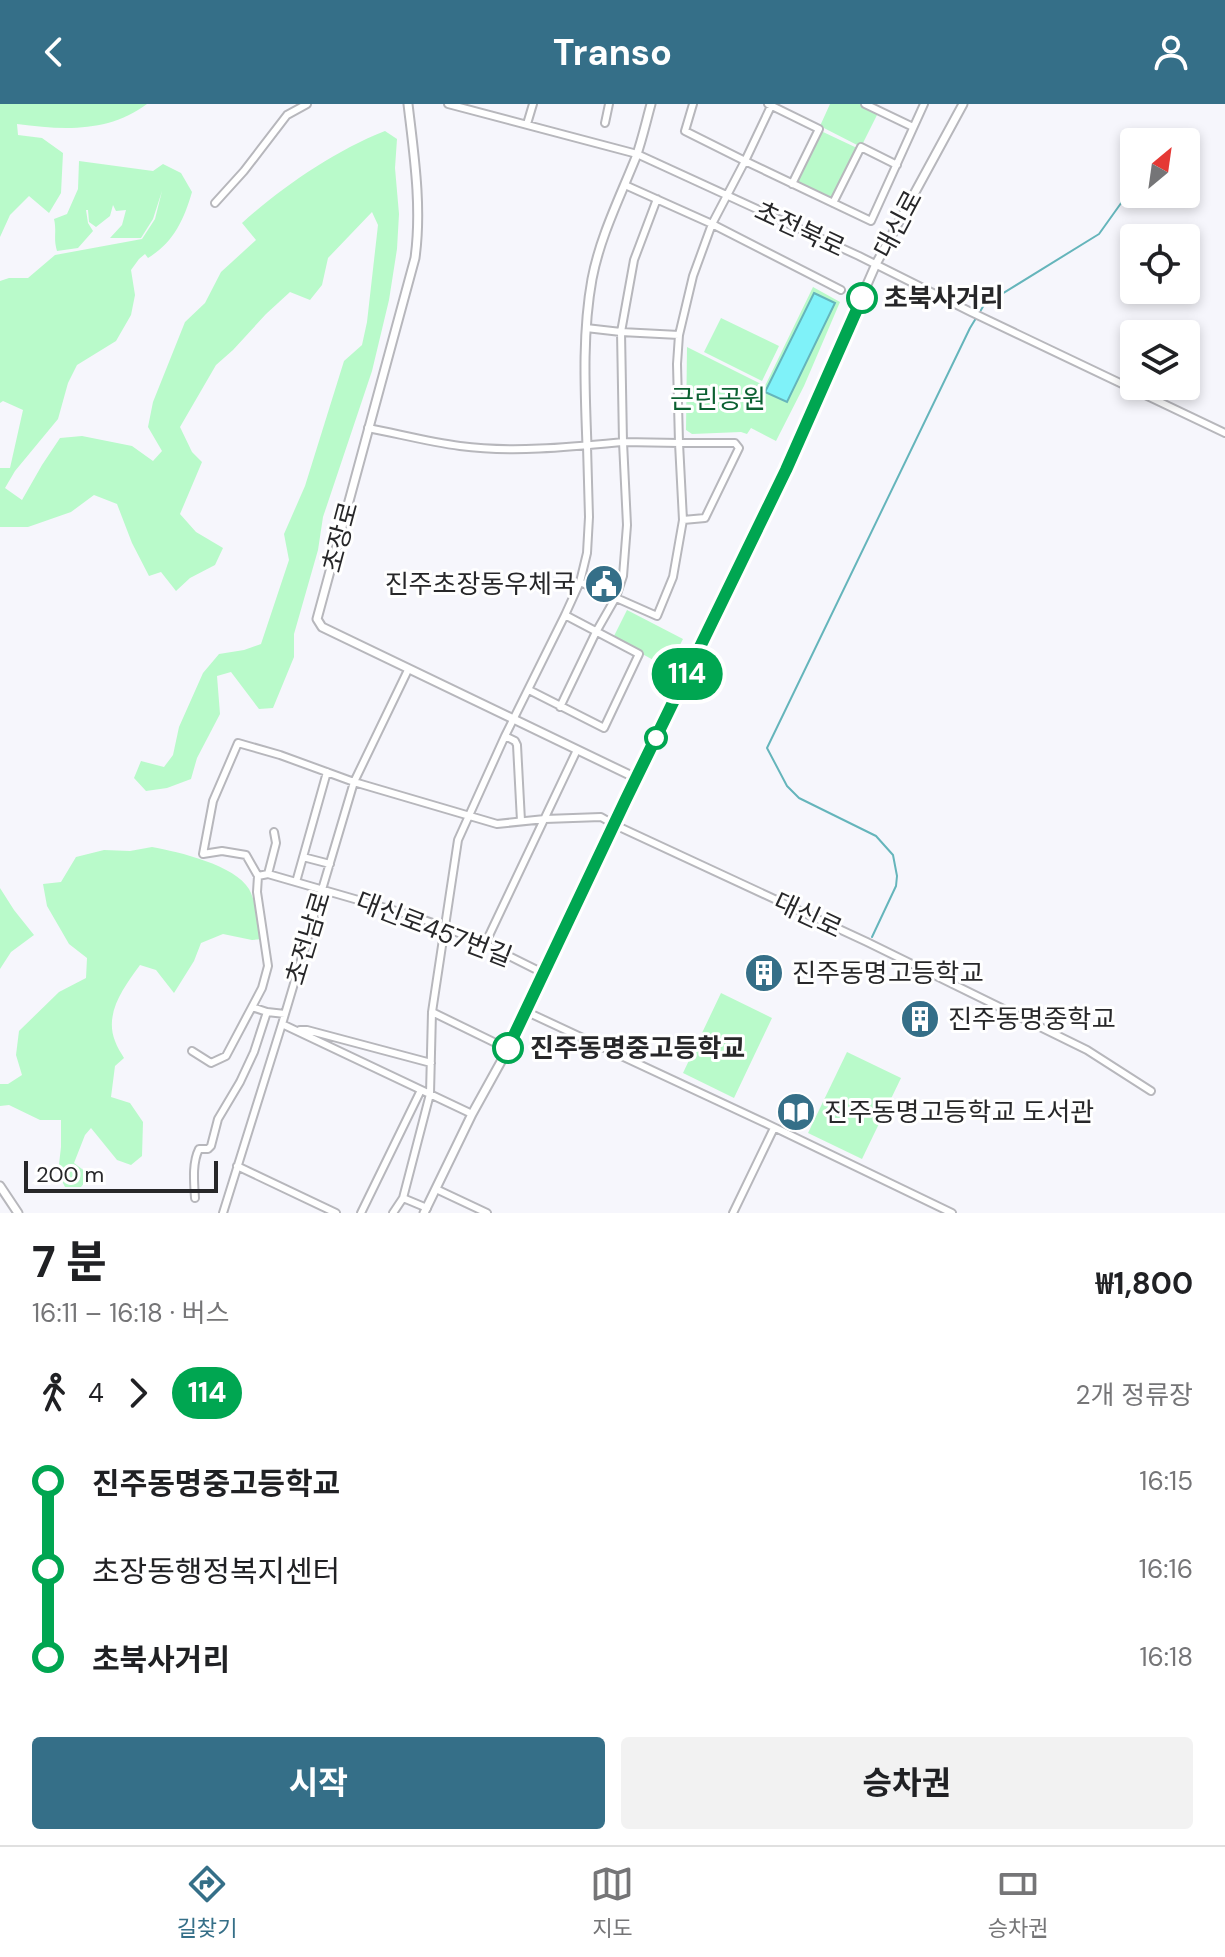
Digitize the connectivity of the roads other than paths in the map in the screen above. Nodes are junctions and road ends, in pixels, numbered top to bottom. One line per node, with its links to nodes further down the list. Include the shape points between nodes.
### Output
1 (307, 104): 22 (street, via 287,115)
2 (408, 104): 30 (street, 초장로, via 419,230)
3 (448, 104): 13 (street, 초전북로)
4 (533, 104): 13 (street)
5 (607, 104): 12 (street)
6 (651, 104): 15 (street)
7 (693, 104): 16 (street, via 685,131)
8 (770, 104): 16 (street); 18 (street, via 819,129)
9 (865, 104): 14 (street)
10 (924, 104): 14 (street)
11 (963, 104): 25 (street, 대신로)
12 (605, 123)
13 (527, 124): 15 (street, 초전북로)
14 (913, 127): 17 (street)
15 (637, 154): 19 (street); 20 (street, 초전북로)
16 (745, 161): 18 (street); 20 (street)
17 (897, 165): 23 (street, via 861,147); 23 (street, via 871,221)
18 (792, 184): 23 (street)
19 (625, 185): 21 (street); 27 (street, via 592,278)
20 (728, 196): 24 (street); 25 (street, 초전북로)
21 (657, 199): 24 (street); 28 (street, via 634,260)
22 (215, 203)
23 (833, 203)
24 (712, 224): 26 (street); 29 (street)
25 (876, 264): 31 (street, 초전북로); 47 (street, 대신로, via 786,470)
26 (841, 290)
27 (586, 328): 28 (street); 34 (street)
28 (621, 332): 29 (street); 32 (street)
29 (679, 335): 33 (street)
30 (368, 428): 34 (street, via 459,446); 40 (street, 초장로, via 317,619 322,627)
31 (1225, 433)
32 (623, 442): 33 (street); 34 (street); 37 (street, via 627,525)
33 (679, 443): 35 (street); 35 (street, via 735,443 739,448 705,518)
34 (587, 446): 36 (street, via 589,517)
35 (683, 520): 37 (street, via 673,577 657,616)
36 (580, 582): 37 (street); 38 (street)
37 (616, 597): 39 (street)
38 (565, 615): 39 (street); 41 (street)
39 (596, 632): 42 (street); 42 (street, via 639,654 604,728)
40 (408, 670): 43 (street, 초장로); 48 (street, 초전남로)
41 (529, 690): 42 (street); 43 (street)
42 (560, 707)
43 (512, 720): 44 (street); 45 (street, 초장로)
44 (505, 736): 49 (street); 51 (street, via 517,745)
45 (577, 750): 47 (street, 초장로); 50 (street)
46 (327, 772): 48 (street); 54 (street); 57 (street, via 238,743 213,801 203,854 246,855)
47 (636, 778): 52 (street, 대신로)
48 (354, 782): 49 (street); 55 (street, 초전남로)
49 (468, 816): 51 (street, via 497,824); 60 (street, via 458,840)
50 (545, 819): 51 (street); 52 (street, via 601,817); 61 (street)
51 (521, 821)
52 (615, 825): 62 (street, 대신로); 74 (street, 대신로, via 1087,1050)
53 (274, 832): 56 (street)
54 (303, 857): 55 (street); 58 (street)
55 (330, 864): 59 (street, 초전남로)
56 (268, 874): 57 (street); 58 (street, 대신로457번길)
57 (258, 876): 63 (street, via 268,966)
58 (296, 882): 59 (street, 대신로457번길)
59 (322, 889): 60 (street, 대신로457번길); 67 (street, 초전남로)
60 (444, 927): 61 (street, 대신로457번길); 66 (street)
61 (485, 944): 62 (street, 대신로457번길)
62 (543, 973): 64 (street, 대신로)
63 (252, 1007): 65 (street); 71 (street, via 226,1056 211,1063)
64 (525, 1011): 70 (street, 대신로); 77 (street)
65 (267, 1012): 67 (street); 81 (street, via 211,1146 198,1151)
66 (432, 1012): 70 (street); 72 (street)
67 (285, 1014): 68 (street, 초전남로)
68 (282, 1024): 69 (street); 78 (street, 초전남로)
69 (296, 1030): 72 (street); 73 (street)
70 (508, 1049): 76 (street, 대신로)
71 (192, 1051)
72 (431, 1063): 75 (street)
73 (421, 1090): 75 (street); 87 (street)
74 (1151, 1091)
75 (430, 1094): 76 (street); 82 (street)
76 (472, 1114): 80 (street, 대신로)
77 (774, 1128): 90 (street); 91 (street)
78 (237, 1166): 85 (street, 초전남로); 86 (street)
79 (0, 1186): 84 (street)
80 (436, 1189): 83 (street, 대신로); 89 (street)
81 (195, 1198)
82 (403, 1198): 83 (street); 88 (street)
83 (425, 1210)
84 (18, 1213)
85 (223, 1213)
86 (336, 1213)
87 (361, 1213)
88 (393, 1213)
89 (487, 1213)
90 (733, 1213)
91 (952, 1213)

